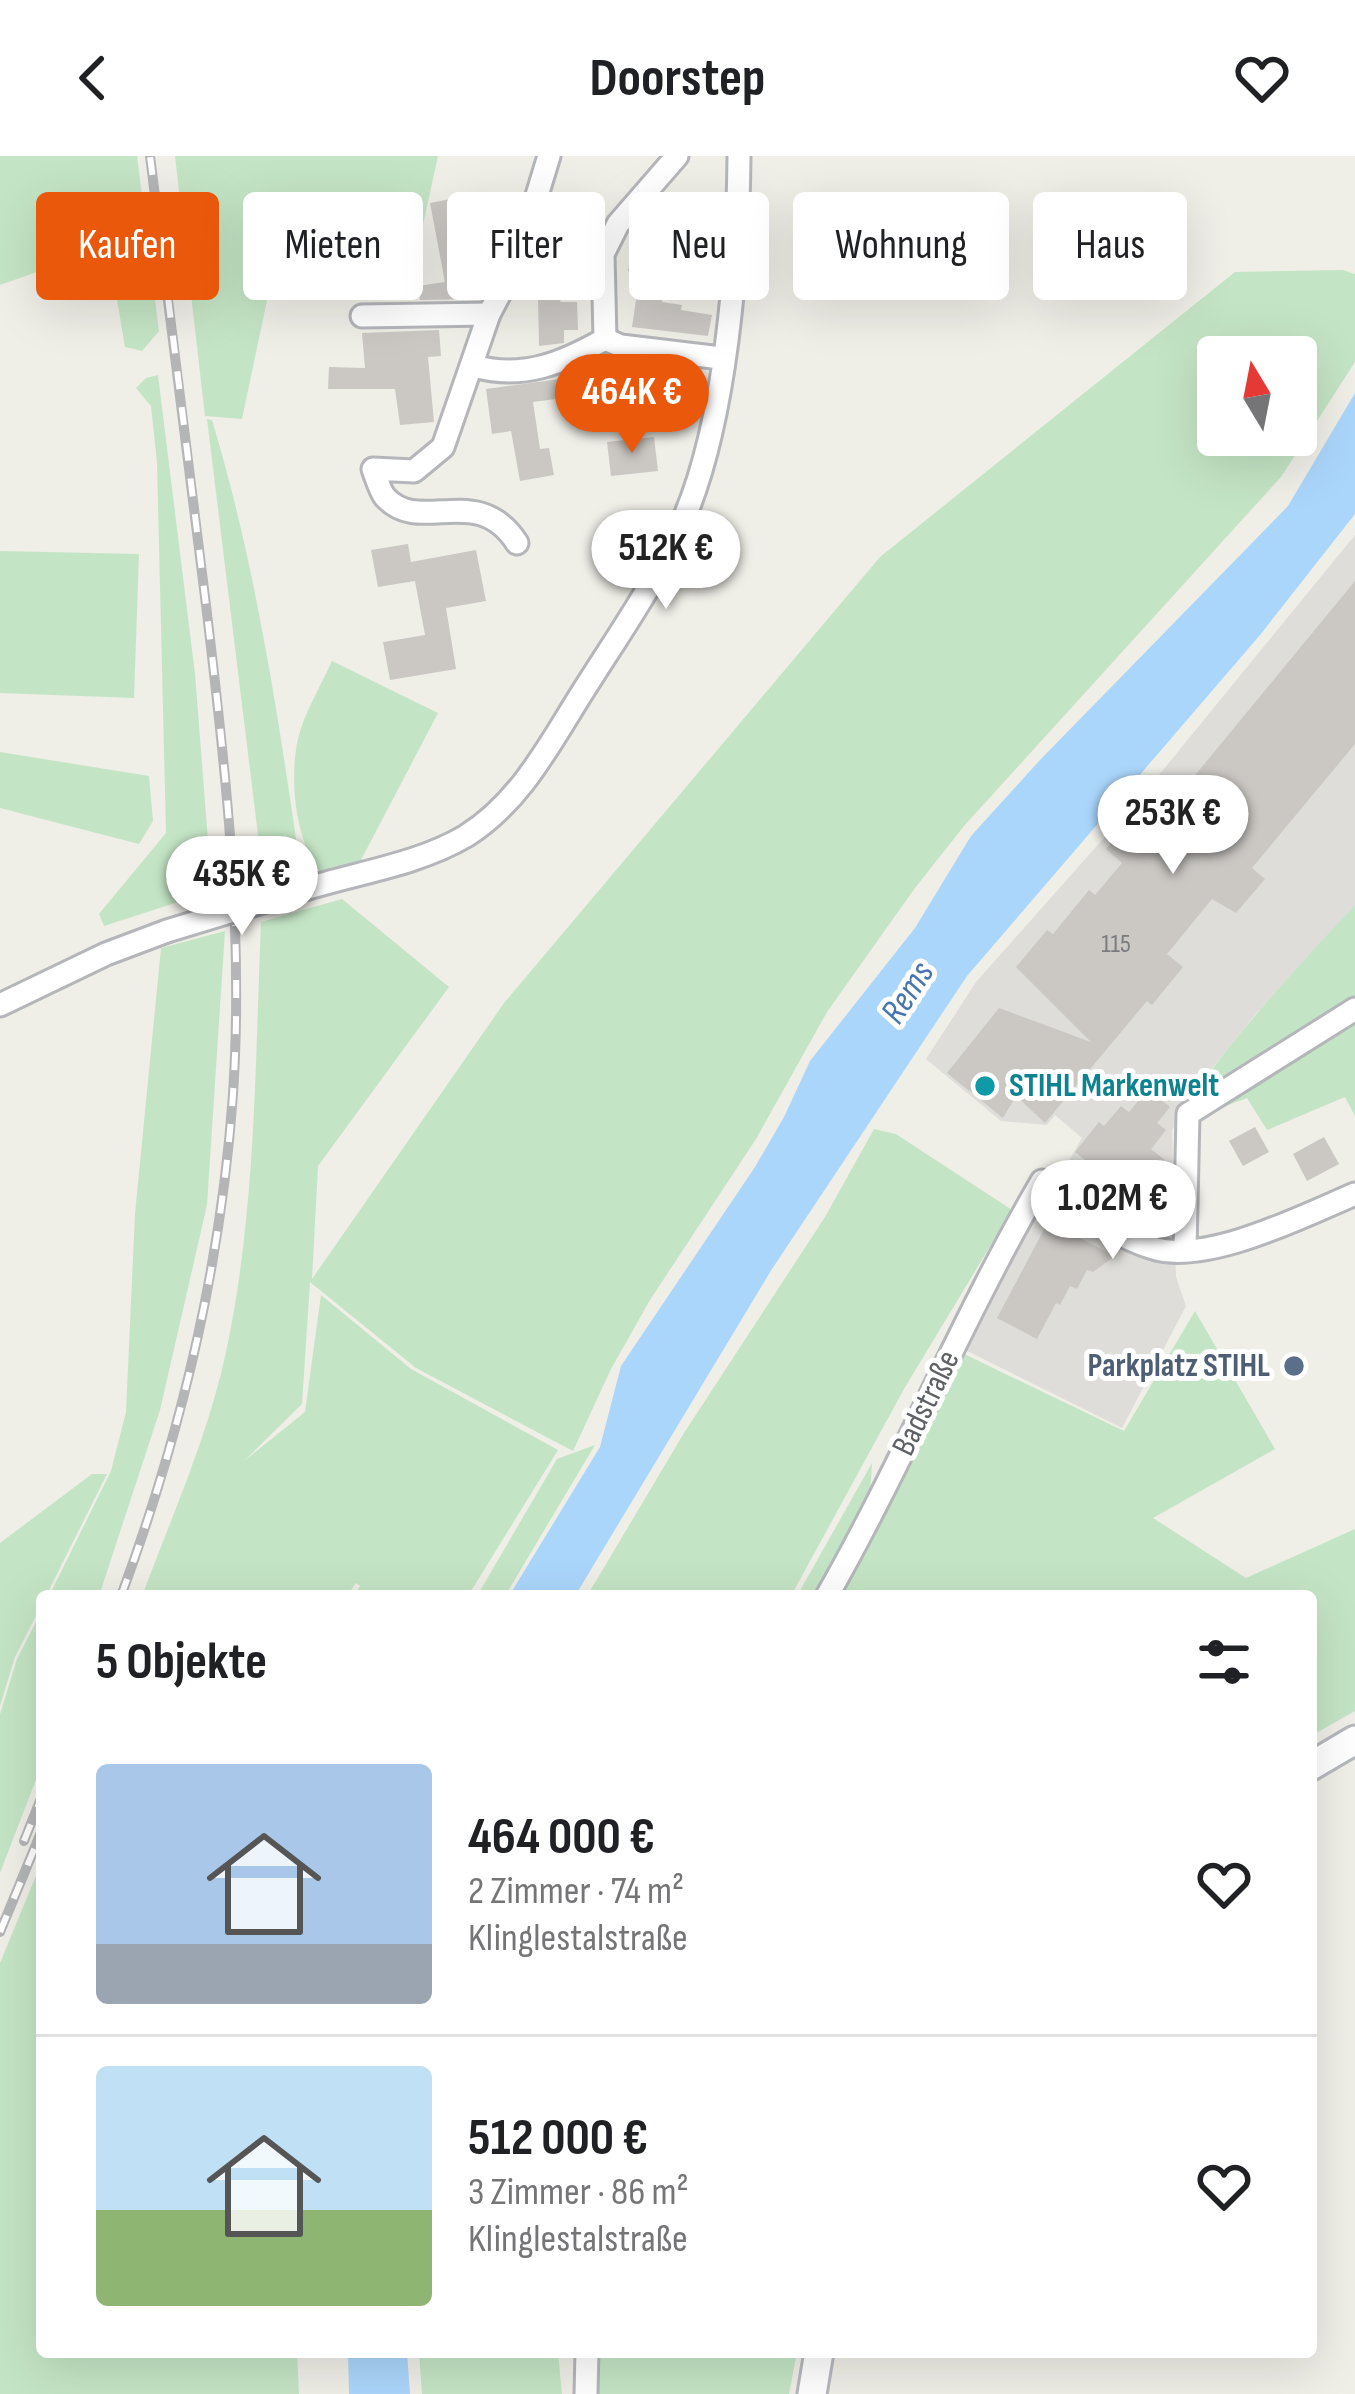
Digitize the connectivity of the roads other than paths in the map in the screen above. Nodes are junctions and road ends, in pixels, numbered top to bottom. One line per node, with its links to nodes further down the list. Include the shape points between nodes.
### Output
1 (549, 156): 4 (street, via 517,261)
2 (677, 156): 6 (street, via 603,254)
3 (739, 156): 7 (street)
4 (489, 314): 5 (street); 8 (street)
5 (362, 316)
6 (605, 339): 7 (street); 8 (street, via 563,363 497,372)
7 (722, 358): 10 (street, bridge, via 710,435 680,526 512,798 436,851 167,931)
8 (474, 365): 9 (street, via 443,447 414,471 373,469 385,496 410,512 488,514)
9 (517, 543)
10 (0, 1005)
11 (1355, 1009): 13 (street, via 1188,1114)
12 (1355, 1194): 13 (street, via 1245,1241)
13 (1185, 1250): 14 (street, Badstraße, via 1157,1250 1123,1236 1042,1181)
14 (829, 1590)
15 (1355, 1740): 16 (street)
16 (1317, 1762)
17 (586, 2358): 19 (street)
18 (817, 2358): 20 (street)
19 (586, 2394)
20 (812, 2394)

